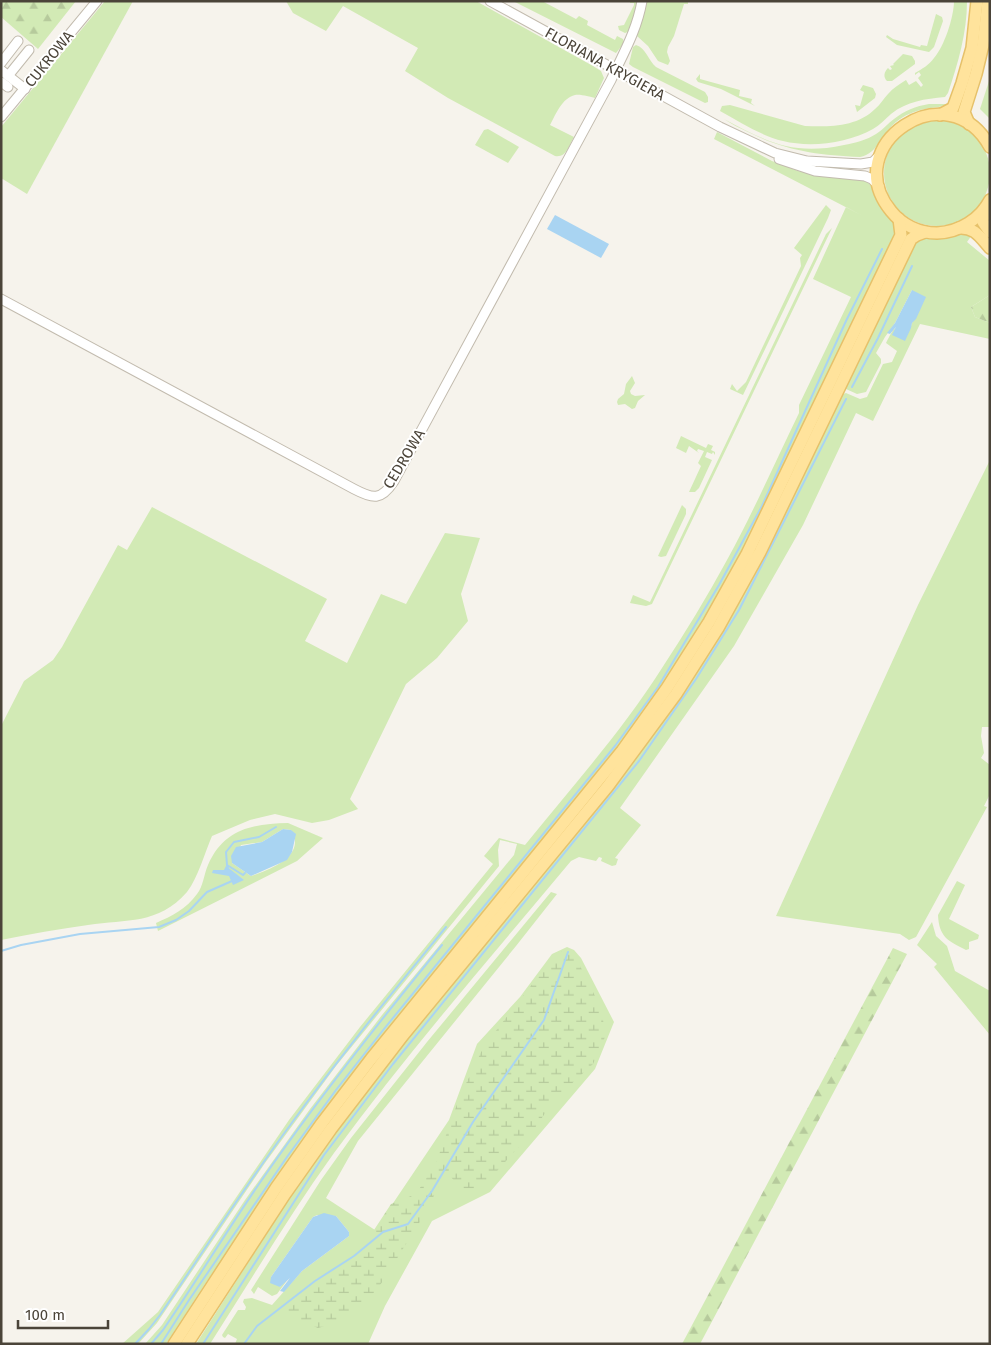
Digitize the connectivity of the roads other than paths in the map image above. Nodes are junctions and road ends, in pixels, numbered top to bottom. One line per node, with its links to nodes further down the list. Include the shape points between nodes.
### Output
1 (97, 1): 11 (street, CUKROWA)
2 (490, 1): 9 (street, FLORIANA KRYGIERA)
3 (642, 1): 9 (street, via 631,39)
4 (977, 1): 12 (main road, via 973,42 962,83 953,108)
5 (988, 1): 14 (main road, via 983,45 964,112)
6 (18, 41): 8 (street)
7 (29, 50): 10 (street)
8 (1, 63)
9 (615, 71): 15 (street, FLORIANA KRYGIERA); 25 (street, CEDROWA, via 394,481 380,496 370,496 354,489)
10 (4, 79): 11 (street)
11 (24, 89): 13 (street, CUKROWA)
12 (940, 114): 14 (main road); 17 (main road, via 921,116 903,125 889,139)
13 (1, 117)
14 (968, 124): 16 (main road)
15 (720, 127): 17 (street, FLORIANA KRYGIERA, via 775,153 808,161 867,164); 18 (street, FLORIANA KRYGIERA, via 738,140 796,166 865,176)
16 (990, 147)
17 (880, 155): 18 (main road)
18 (878, 186): 20 (main road, via 886,204)
19 (987, 204): 21 (main road, via 972,221); 23 (main road, via 983,222)
20 (899, 219): 22 (main road); 26 (main road, via 901,235 764,521 709,622 667,688 622,751 394,1029 322,1123)
21 (959, 228): 22 (main road, via 940,233); 24 (main road, via 976,232)
22 (925, 232): 27 (main road, via 911,239 756,560 676,694 608,786 404,1034 331,1129)
23 (990, 232)
24 (990, 248)
25 (1, 299)
26 (174, 1344)
27 (187, 1344)

